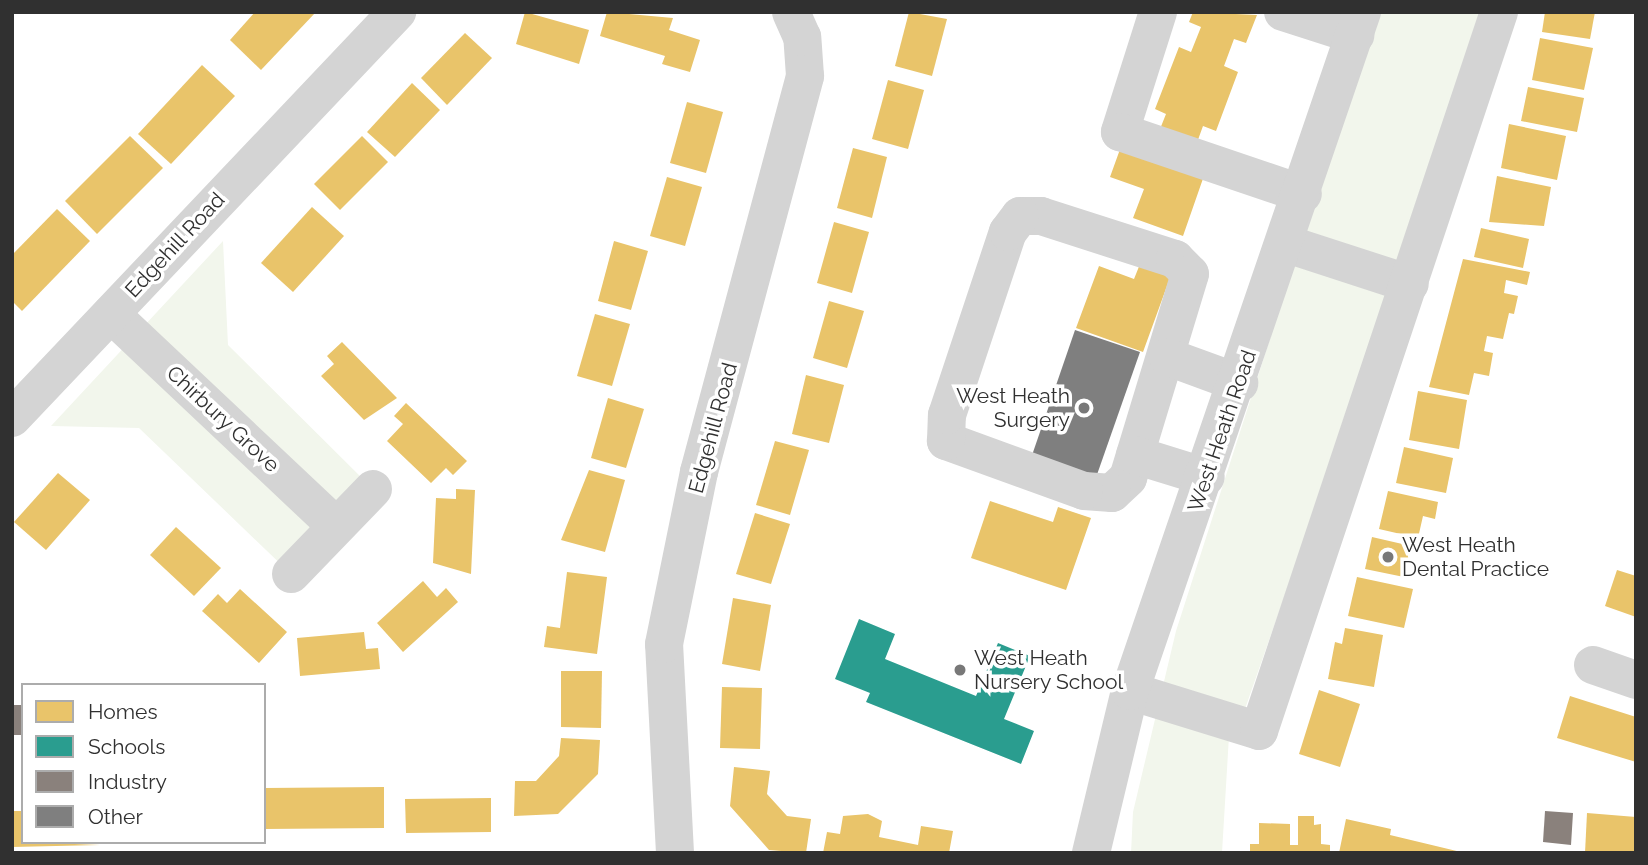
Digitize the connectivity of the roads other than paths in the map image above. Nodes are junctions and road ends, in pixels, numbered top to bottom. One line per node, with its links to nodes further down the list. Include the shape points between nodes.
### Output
1 (397, 12): 10 (street, Edgehill Road)
2 (791, 12): 22 (street, Edgehill Road, via 802,37 805,76 699,472 664,644)
3 (1158, 12): 7 (street, via 1120,132)
4 (1283, 12): 6 (street)
5 (1499, 12): 9 (street)
6 (1359, 24): 7 (street, West Heath Road)
7 (1303, 194): 8 (street, West Heath Road)
8 (1287, 244): 9 (street); 12 (street, West Heath Road)
9 (1410, 284): 21 (street, via 1259,731)
10 (111, 314): 13 (street, Edgehill Road); 17 (street, Chirbury Grove)
11 (1168, 357): 12 (street); 14 (street); 14 (street, via 1189,280 1184,264 1041,216 1013,222 947,415 946,441 1098,494 1122,485)
12 (1239, 383): 15 (street, West Heath Road)
13 (16, 406)
14 (1135, 455): 15 (street)
15 (1206, 477): 21 (street, West Heath Road)
16 (373, 489): 17 (street)
17 (335, 525): 18 (street)
18 (291, 574)
19 (1593, 665): 20 (street)
20 (1636, 680)
21 (1130, 691): 23 (street, West Heath Road)
22 (675, 853)
23 (1091, 853)

